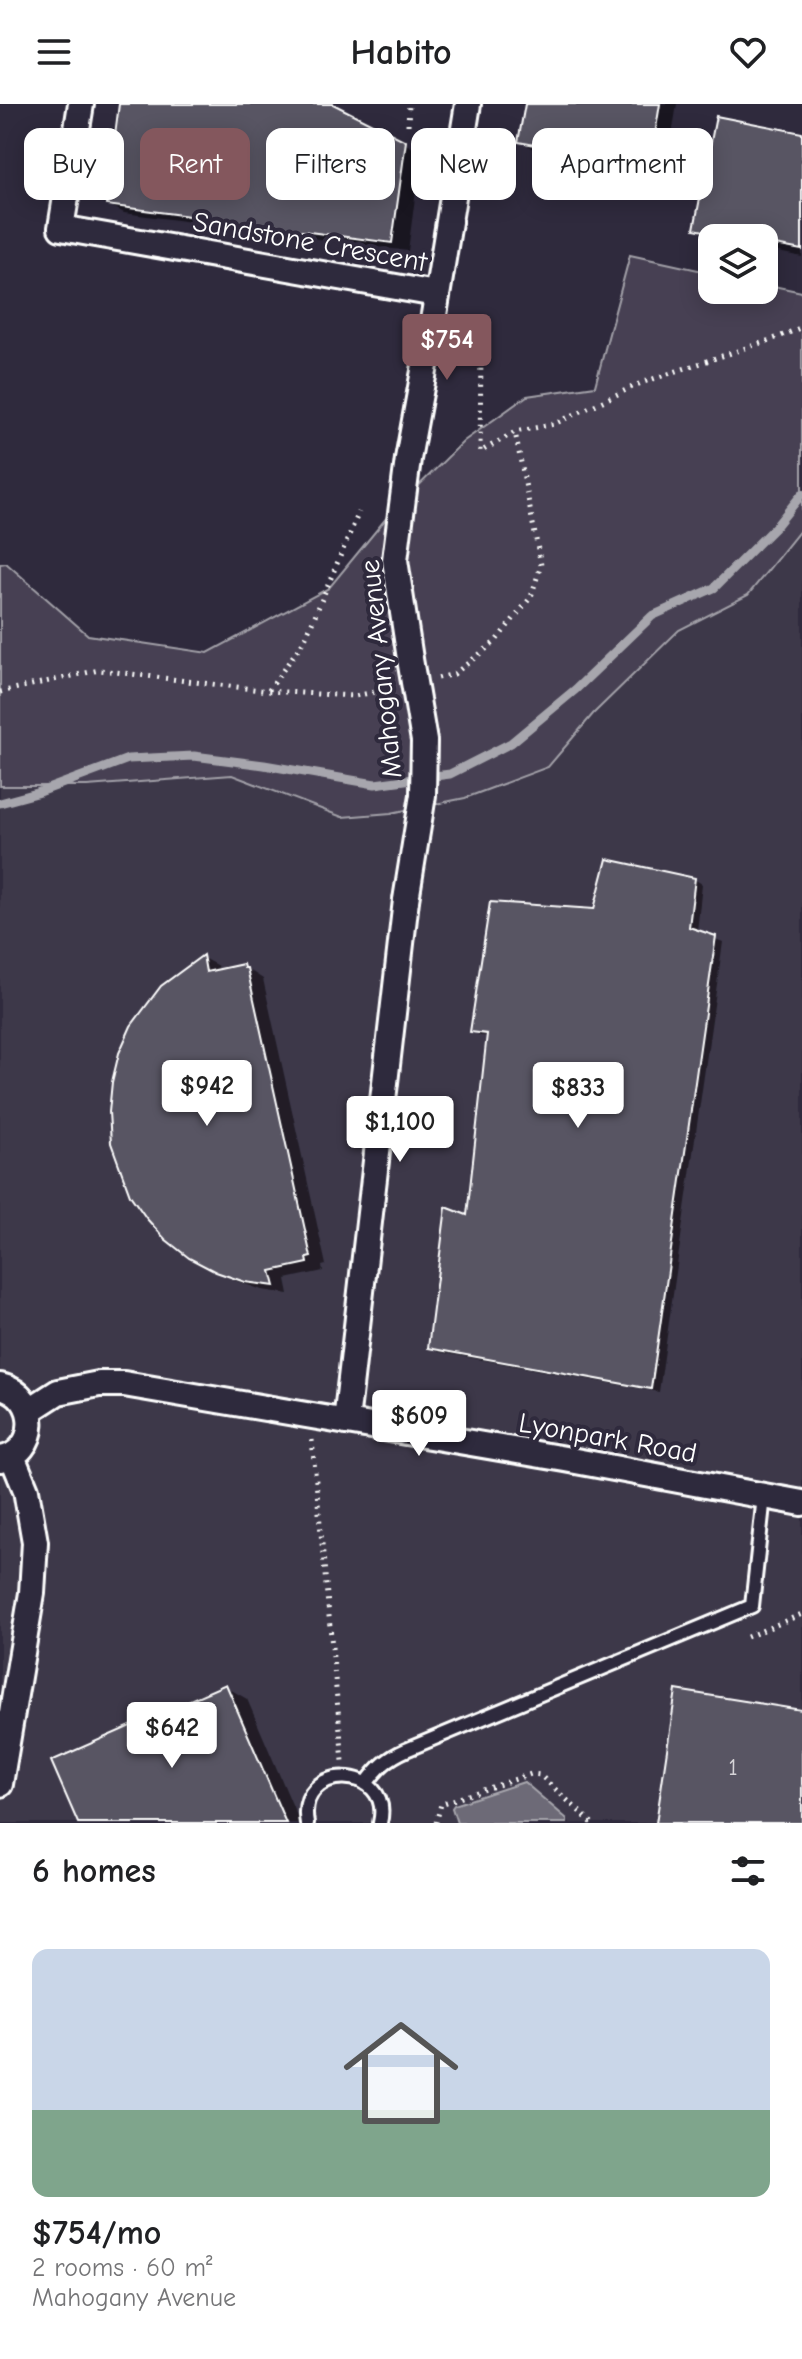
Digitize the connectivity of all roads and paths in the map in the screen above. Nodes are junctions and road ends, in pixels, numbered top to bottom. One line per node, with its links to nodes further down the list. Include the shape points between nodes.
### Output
1 (81, 104): 5 (street, Sandstone Crescent, via 61,228)
2 (409, 104): 4 (path)
3 (468, 104): 5 (street, Mahogany Avenue)
4 (408, 125)
5 (436, 294): 17 (street, Mahogany Avenue, bridge, via 395,560 424,741 423,795 406,900)
6 (802, 327): 8 (path, via 641,383 554,424)
7 (466, 349): 8 (path, via 481,352 480,452)
8 (515, 432): 10 (path, via 541,565 531,597 495,642 454,674)
9 (359, 512): 12 (path, via 305,639)
10 (425, 680)
11 (397, 687): 12 (path, via 355,696)
12 (268, 691): 13 (path, via 99,670)
13 (0, 692)
14 (0, 1386): 15 (street, via 16,1392)
15 (30, 1410): 16 (street, Lyonpark Road, via 58,1392 124,1384); 18 (street, via 25,1442)
16 (310, 1415): 17 (street, Lyonpark Road); 23 (path)
17 (346, 1422): 19 (street, Lyonpark Road)
18 (6, 1458): 24 (street, via 26,1490 35,1542 32,1593)
19 (764, 1496): 20 (street, Lyonpark Road); 25 (lane, via 752,1606 390,1757)
20 (802, 1503)
21 (802, 1614): 22 (path)
22 (747, 1637)
23 (344, 1777): 25 (lane); 26 (lane, via 332,1778 312,1794)
24 (0, 1784)
25 (366, 1784): 27 (lane, via 380,1804)
26 (307, 1823)
27 (380, 1823)
28 (436, 1823): 29 (path, via 441,1804 531,1774 540,1775)
29 (592, 1823)

